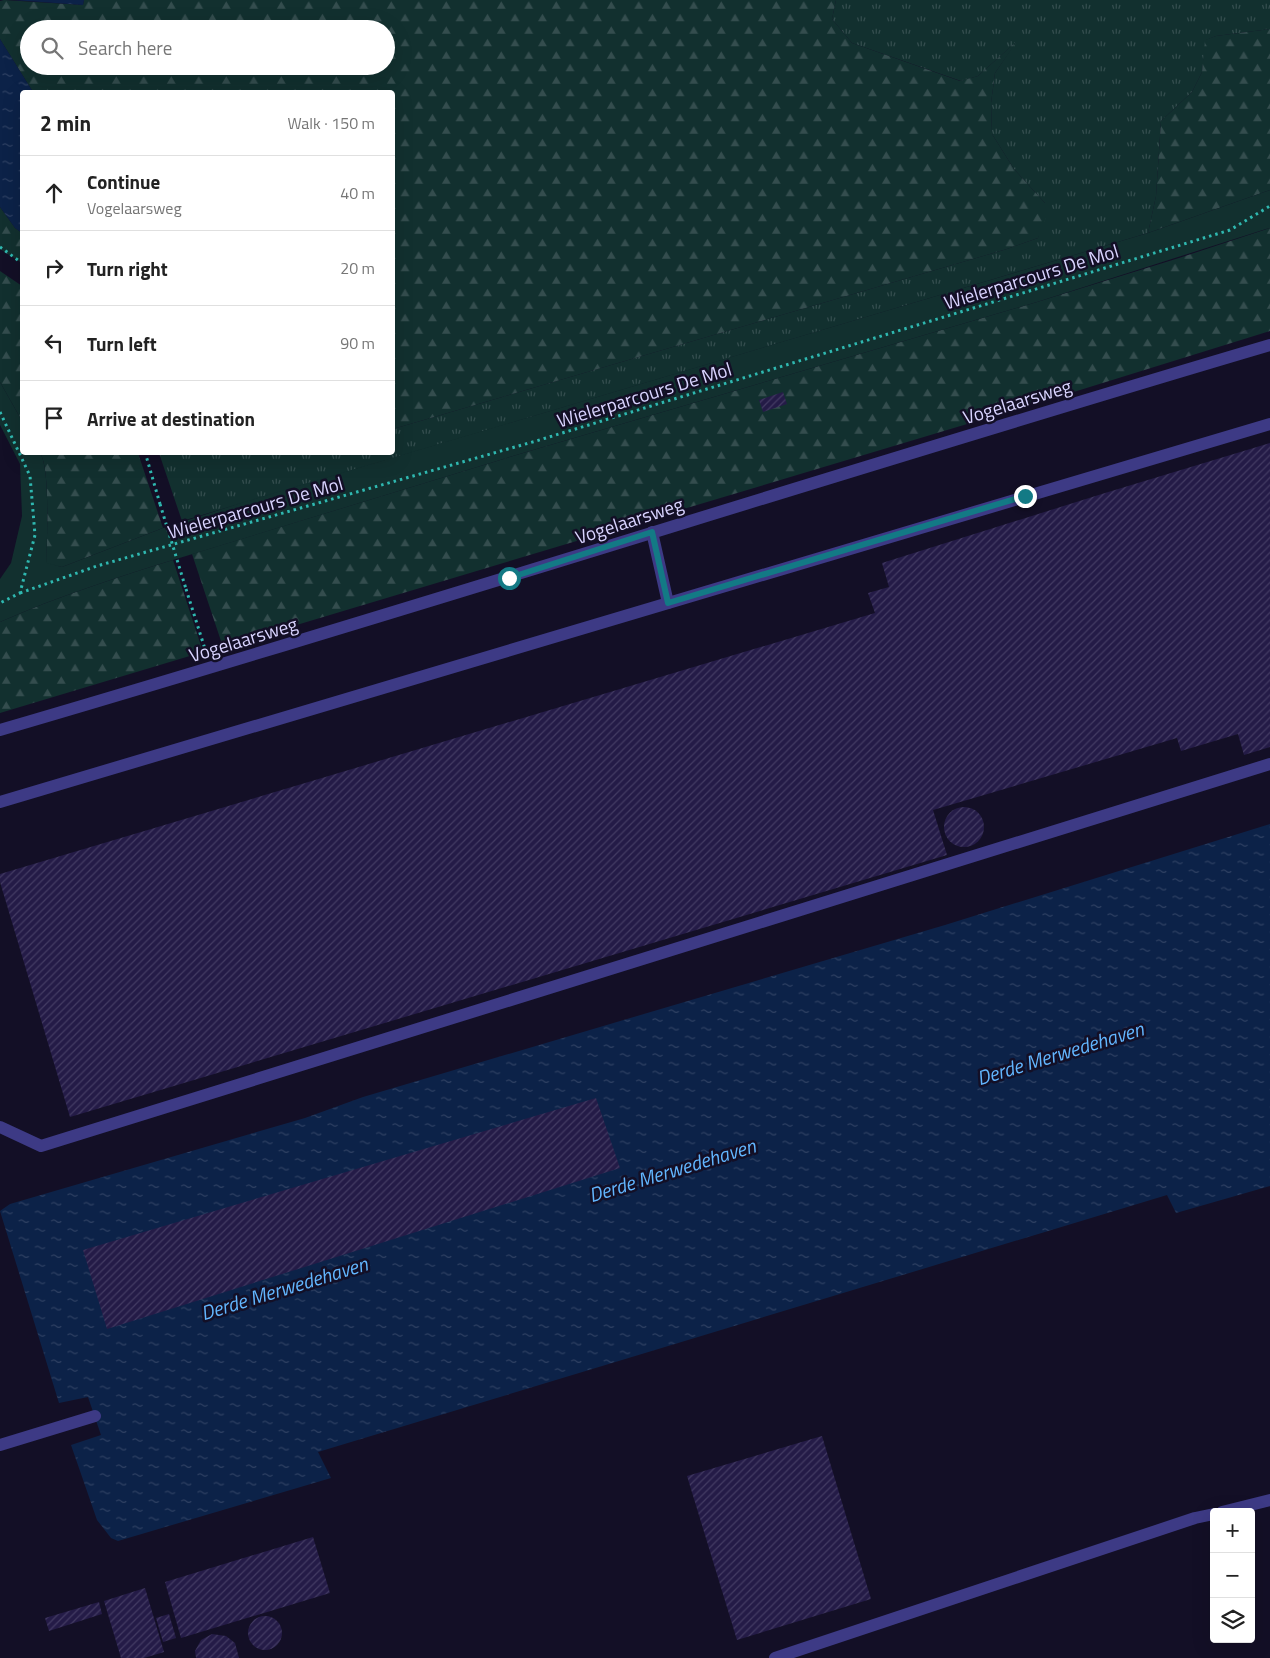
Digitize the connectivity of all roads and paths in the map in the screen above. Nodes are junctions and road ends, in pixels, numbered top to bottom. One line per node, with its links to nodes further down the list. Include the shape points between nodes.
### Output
1 (1270, 206): 11 (path, Wielerparcours De Mol, via 1230,230 536,440 97,566)
2 (0, 247): 3 (path)
3 (20, 262)
4 (1270, 345): 10 (street, Vogelaarsweg)
5 (0, 412): 8 (path)
6 (1270, 424): 13 (street)
7 (20, 455): 11 (path, via 30,476 35,536)
8 (20, 455)
9 (146, 455): 14 (path, bridge)
10 (652, 532): 13 (street); 14 (street, Vogelaarsweg)
11 (20, 593): 12 (path, Wielerparcours De Mol)
12 (0, 603)
13 (668, 603): 17 (street)
14 (211, 668): 15 (street, Vogelaarsweg)
15 (0, 730)
16 (1270, 764): 18 (street, via 41,1146)
17 (0, 802)
18 (0, 1127)
19 (95, 1416): 20 (street)
20 (0, 1445)
21 (1270, 1500): 22 (street)
22 (1238, 1508)
23 (1210, 1515): 24 (street)
24 (774, 1658)

